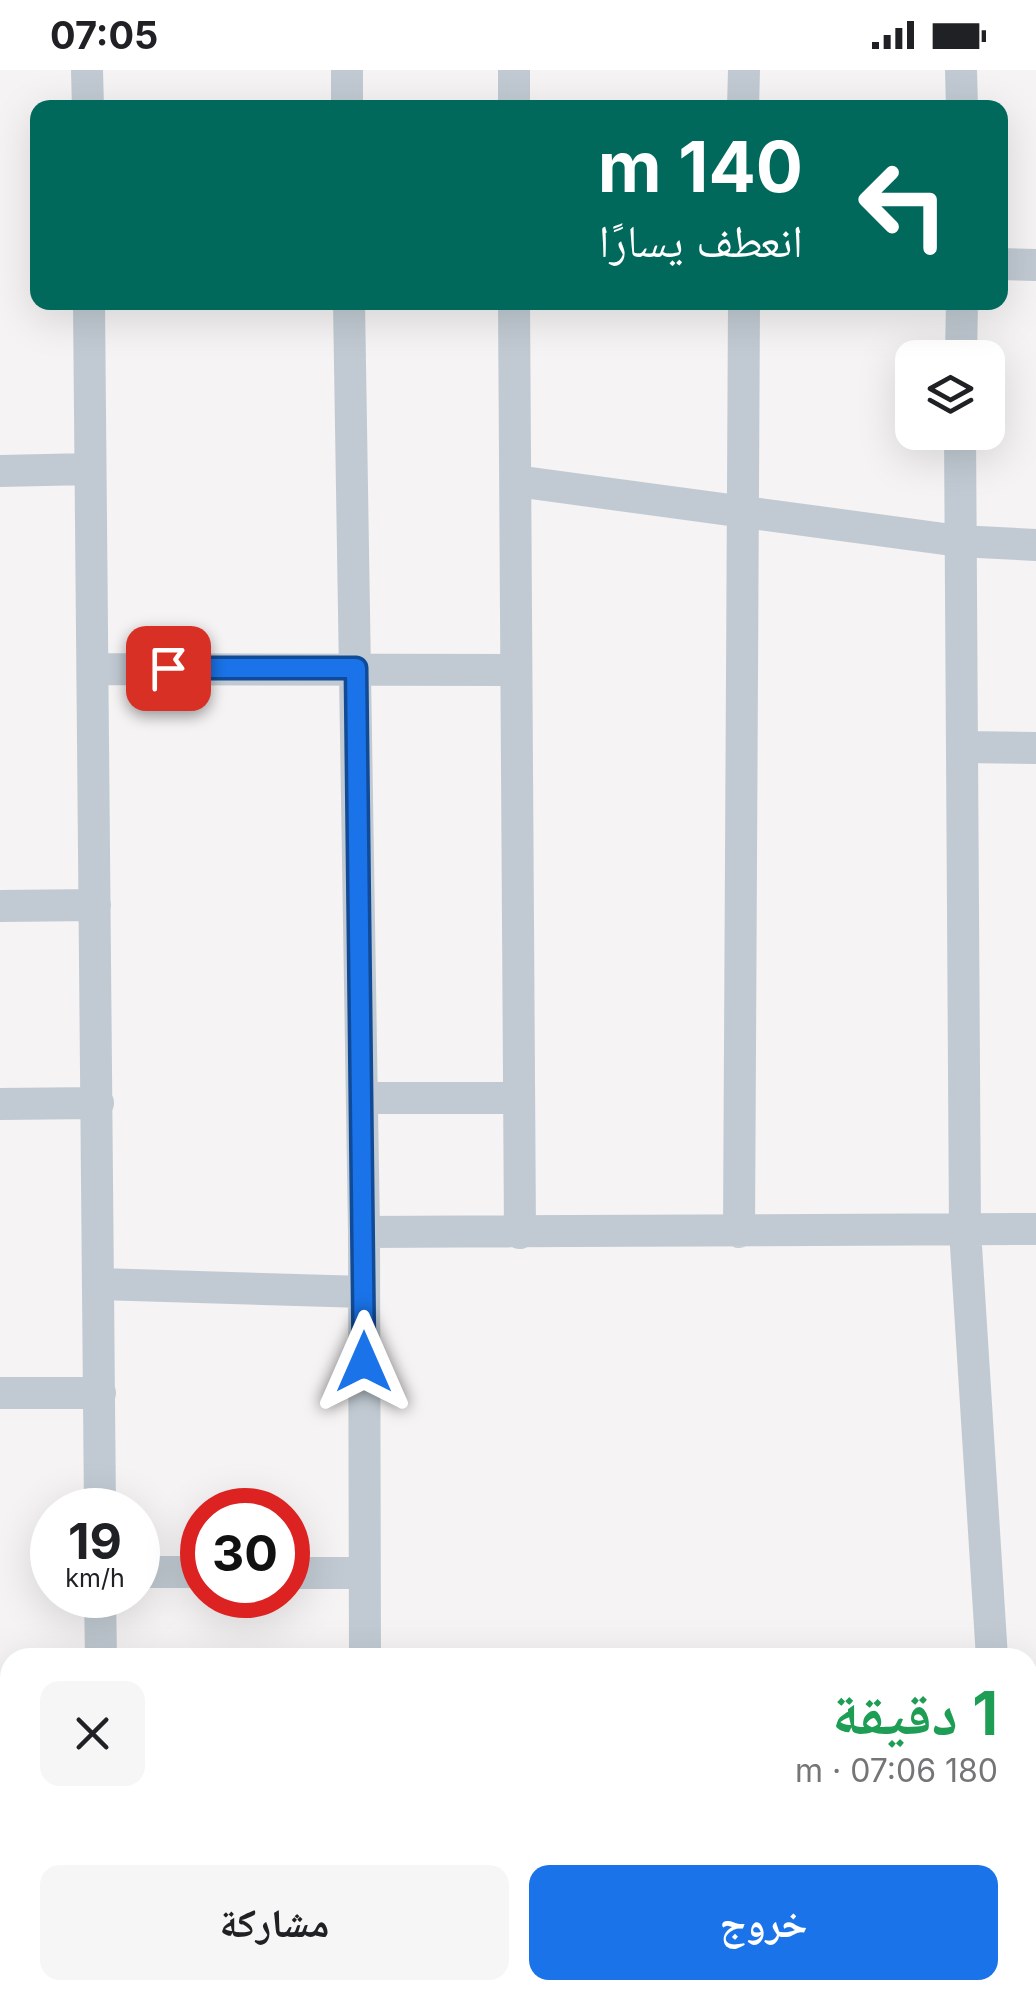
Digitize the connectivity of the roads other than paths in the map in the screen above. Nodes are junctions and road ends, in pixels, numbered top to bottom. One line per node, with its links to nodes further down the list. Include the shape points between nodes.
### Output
1 (87, 70): 6 (street)
2 (347, 70): 7 (street)
3 (514, 70): 8 (street)
4 (744, 70): 9 (street)
5 (961, 70): 10 (street)
6 (88, 100)
7 (347, 100)
8 (514, 100)
9 (743, 100)
10 (962, 100)
11 (1008, 264): 12 (street)
12 (1036, 265)
13 (89, 310): 20 (street)
14 (349, 310): 27 (street)
15 (514, 310): 22 (street)
16 (744, 310): 23 (street)
17 (962, 310): 18 (street)
18 (961, 340)
19 (960, 450): 24 (street)
20 (90, 469): 21 (street); 26 (street)
21 (0, 471)
22 (516, 481): 23 (street); 28 (street)
23 (742, 511): 24 (street); 40 (street)
24 (959, 541): 25 (street); 29 (street)
25 (1036, 544)
26 (93, 668): 27 (street); 31 (street)
27 (356, 668): 28 (street); 33 (street)
28 (516, 670): 34 (street)
29 (963, 746): 30 (street); 38 (street)
30 (1036, 748)
31 (96, 905): 32 (street); 35 (street)
32 (0, 906)
33 (362, 1098): 34 (street); 39 (street)
34 (517, 1098): 41 (street)
35 (98, 1103): 36 (street); 42 (street)
36 (0, 1104)
37 (1036, 1229): 38 (street)
38 (965, 1230): 40 (street); 52 (street)
39 (364, 1232): 41 (street); 43 (street)
40 (739, 1232): 41 (street)
41 (520, 1233)
42 (99, 1284): 43 (street); 45 (street)
43 (364, 1292): 48 (street)
44 (0, 1393): 45 (street)
45 (100, 1393): 46 (street)
46 (100, 1488)
47 (310, 1573): 48 (street)
48 (363, 1574): 51 (street)
49 (100, 1618): 50 (street)
50 (101, 1648)
51 (365, 1648)
52 (991, 1648)

